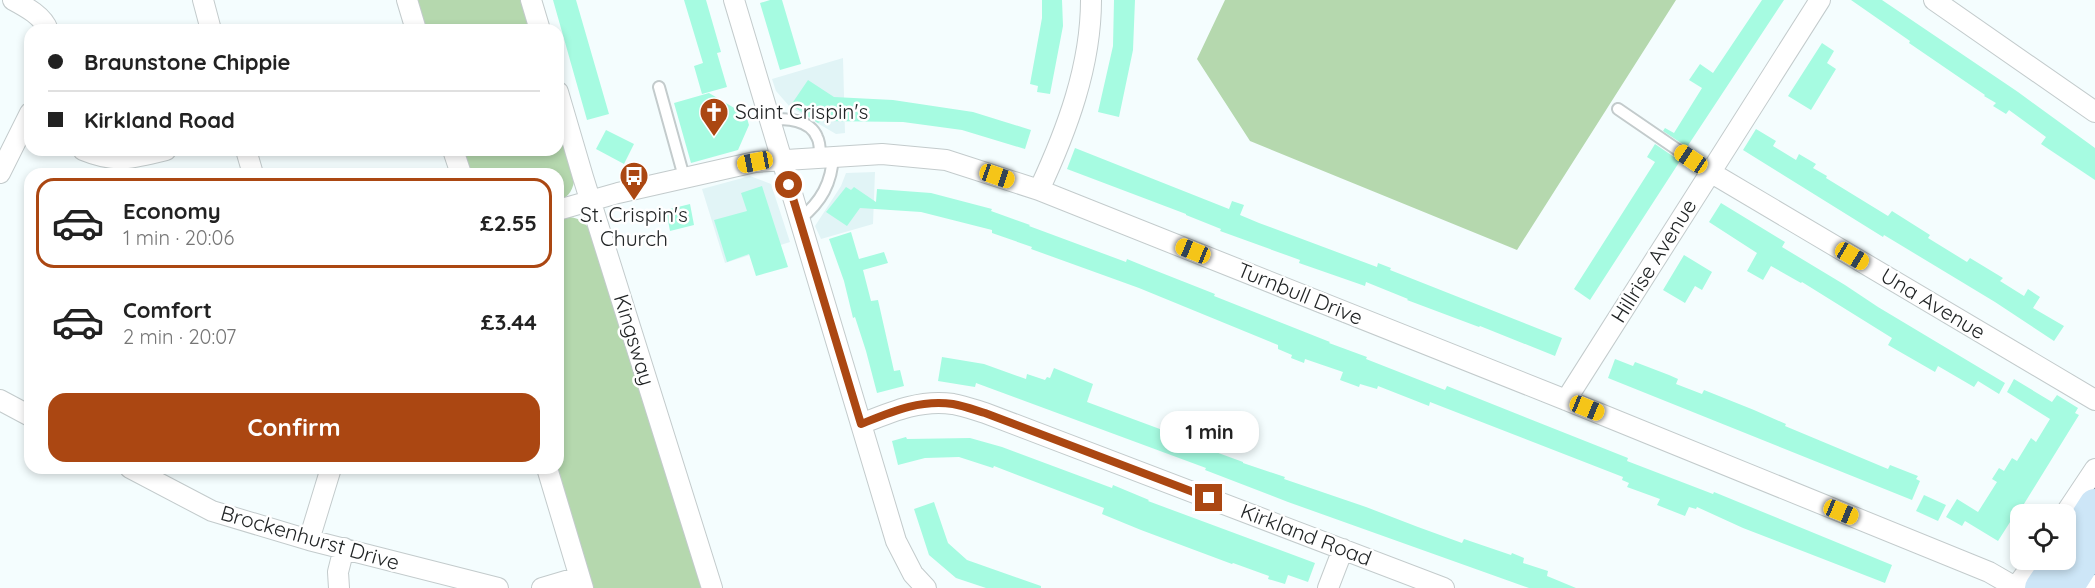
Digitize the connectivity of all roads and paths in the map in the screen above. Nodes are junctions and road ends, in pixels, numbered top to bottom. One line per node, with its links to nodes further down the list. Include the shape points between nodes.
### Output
1 (14, 0): 9 (street)
2 (203, 0): 10 (street)
3 (407, 0): 11 (street)
4 (531, 0): 12 (street)
5 (734, 0): 17 (street)
6 (1091, 0): 26 (street, via 1090,32 1077,93)
7 (1820, 0): 23 (street, Hillrise Avenue)
8 (1934, 0): 15 (street)
9 (45, 24)
10 (209, 24)
11 (414, 24)
12 (538, 24)
13 (659, 87): 25 (lane)
14 (1618, 109): 23 (lane)
15 (2095, 112)
16 (564, 113): 27 (street, Kingsway)
17 (771, 121): 21 (lane, via 793,119 807,126); 22 (street)
18 (24, 128): 24 (street)
19 (98, 156): 20 (street, via 126,160)
20 (142, 156)
21 (827, 156): 22 (street, Turnbull Drive); 26 (street, Turnbull Drive, via 882,154 946,160); 29 (lane, via 832,165 824,195)
22 (781, 159): 25 (street, Turnbull Drive); 29 (street)
23 (1710, 172): 31 (street, Hillrise Avenue); 32 (street, Una Avenue)
24 (0, 174)
25 (684, 177): 27 (street, Turnbull Drive)
26 (1039, 190): 31 (street, Turnbull Drive)
27 (591, 201): 28 (street, Turnbull Drive); 52 (street, Kingsway)
28 (564, 208)
29 (800, 219): 34 (street)
30 (0, 400): 33 (street)
31 (1566, 400): 56 (street, Turnbull Drive)
32 (2095, 400)
33 (24, 413)
34 (861, 424): 45 (street, Kirkland Road, via 898,409 926,403 953,404); 53 (street, via 896,541 913,574)
35 (2095, 469): 39 (street)
36 (141, 474): 42 (street, Brockenhurst Drive, via 212,511)
37 (329, 474): 42 (street)
38 (549, 474): 48 (street)
39 (2072, 504)
40 (2095, 505): 41 (main road)
41 (2076, 534)
42 (309, 540): 44 (street, Brockenhurst Drive)
43 (2095, 544): 57 (main road)
44 (344, 548): 49 (street); 50 (street, Brockenhurst Drive)
45 (1343, 549): 54 (street); 55 (street, Kirkland Road)
46 (2032, 570): 56 (street)
47 (2047, 570): 56 (main road)
48 (581, 582): 51 (street)
49 (339, 588)
50 (498, 588)
51 (542, 588)
52 (712, 588)
53 (926, 588)
54 (1328, 588)
55 (1444, 588)
56 (2024, 588)
57 (2067, 588)

